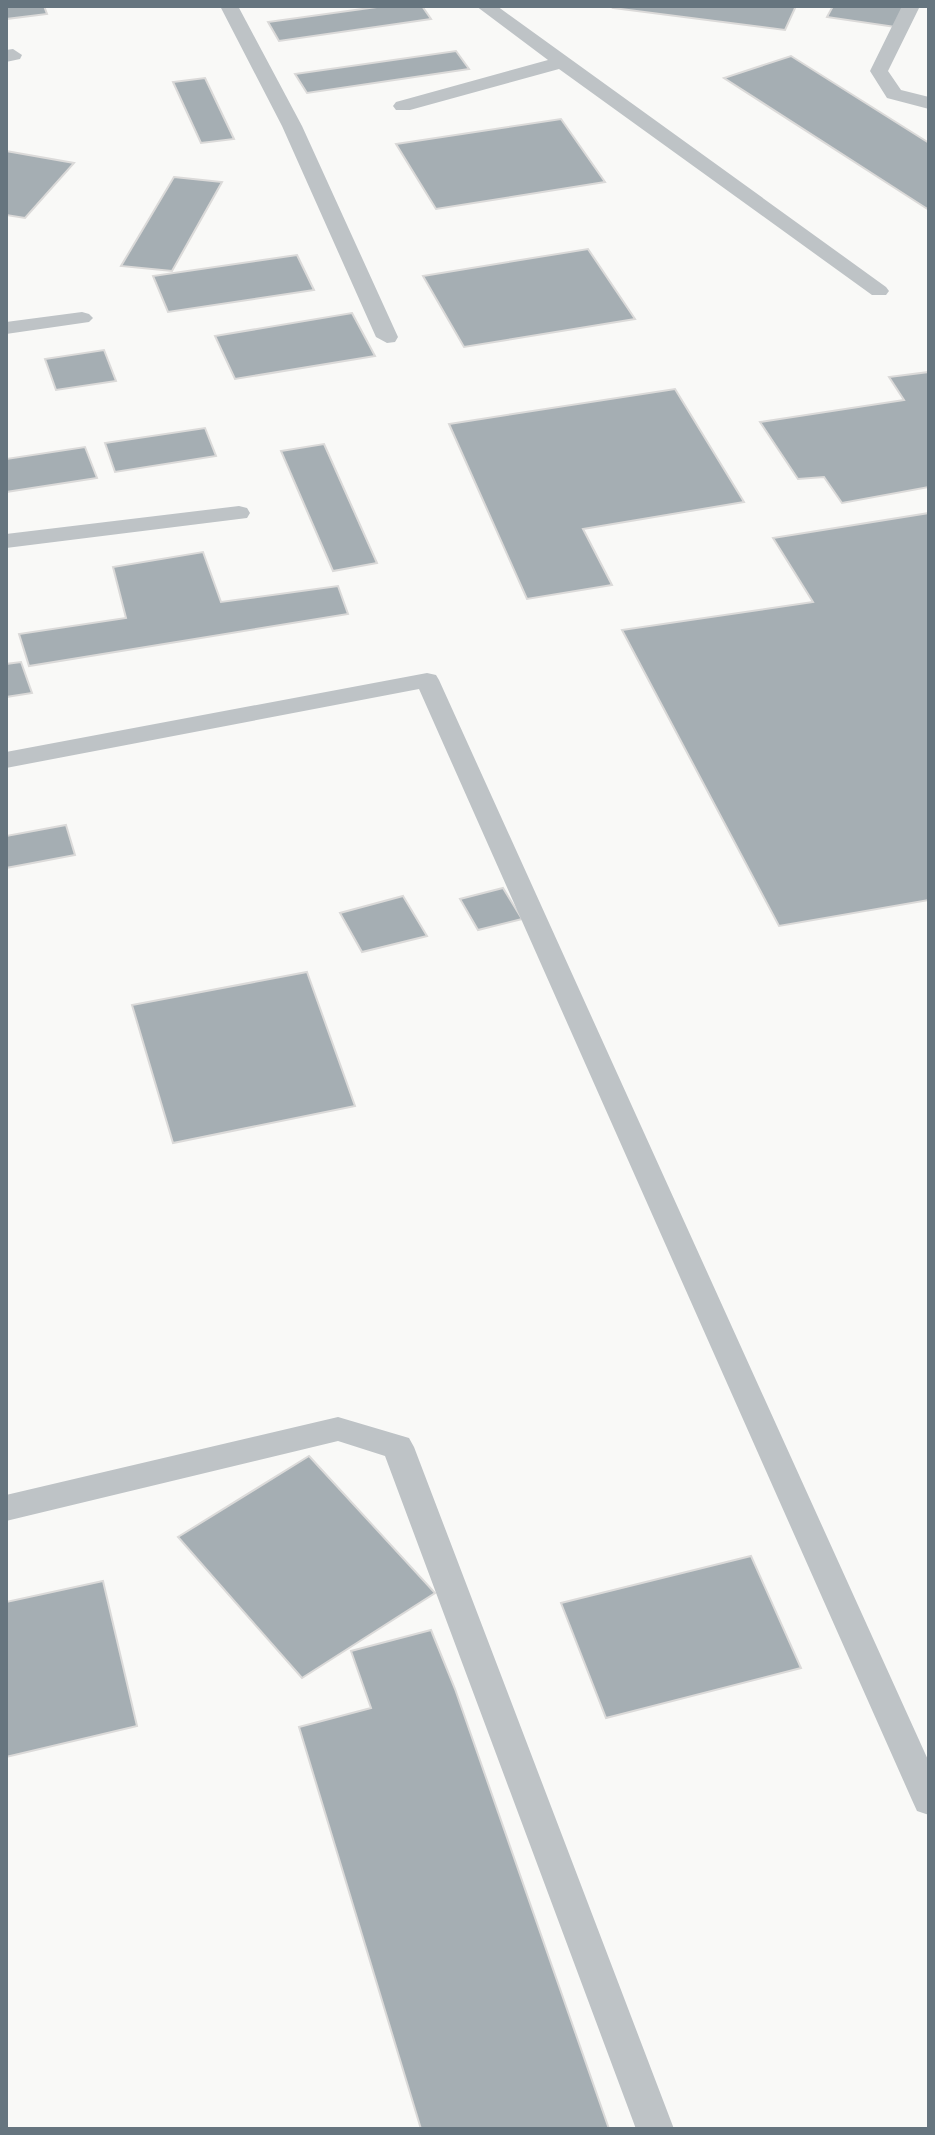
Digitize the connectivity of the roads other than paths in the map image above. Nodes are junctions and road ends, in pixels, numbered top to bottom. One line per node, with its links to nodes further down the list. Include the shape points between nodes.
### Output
1 (229, 6): 10 (lane, via 292,126)
2 (485, 6): 4 (lane)
3 (911, 6): 5 (lane, via 879,71 894,94)
4 (562, 62): 6 (lane); 7 (lane)
5 (929, 103)
6 (403, 106)
7 (879, 291)
8 (82, 318): 9 (lane)
9 (6, 328)
10 (387, 337)
11 (239, 513): 12 (lane)
12 (6, 541)
13 (6, 760): 15 (lane, via 427,680)
14 (6, 1508): 16 (lane, via 338,1429 398,1447)
15 (929, 1800)
16 (655, 2129)

